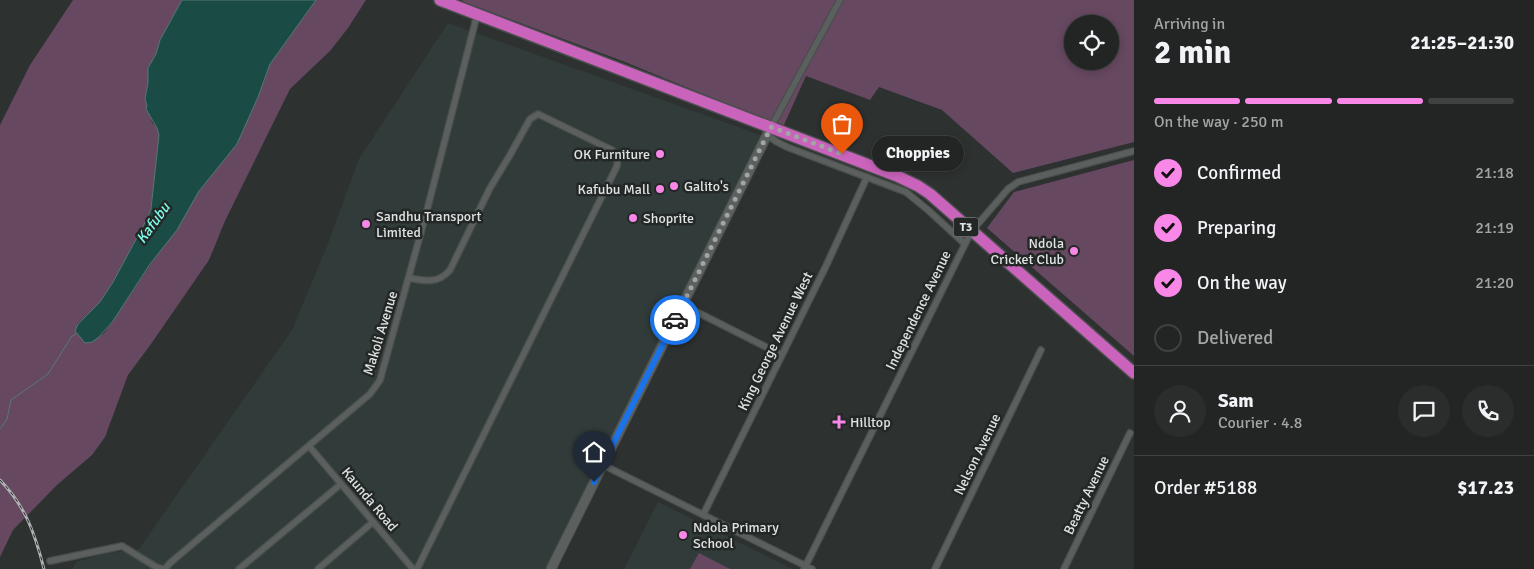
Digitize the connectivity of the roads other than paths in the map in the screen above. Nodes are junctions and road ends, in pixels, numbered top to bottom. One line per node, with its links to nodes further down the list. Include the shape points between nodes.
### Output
1 (440, 0): 3 (highway, T3)
2 (840, 0): 4 (street)
3 (477, 15): 4 (highway, T3); 9 (street, Makoli Avenue)
4 (769, 131): 6 (street, via 776,142); 7 (highway, T3, via 910,181 930,194); 10 (main road)
5 (1134, 151): 7 (street, Independence Avenue, via 1018,182)
6 (867, 177): 8 (street, via 906,192); 12 (street, King George Avenue West)
7 (971, 232): 8 (street, Independence Avenue); 13 (highway, T3)
8 (964, 244): 21 (street, Independence Avenue)
9 (409, 278): 15 (street, Makoli Avenue, via 377,385); 26 (street, via 435,280 450,270 490,188 530,118 538,114 612,150 618,156 609,184)
10 (682, 305): 12 (street); 16 (main road)
11 (1041, 350): 29 (street, Nelson Avenue)
12 (782, 355): 18 (street, King George Avenue West)
13 (1134, 373)
14 (1130, 433): 30 (street, Beatty Avenue)
15 (308, 446): 17 (street, Kaunda Road); 22 (street, Makoli Avenue)
16 (603, 465): 18 (street); 27 (main road)
17 (341, 484): 19 (street, Kaunda Road); 23 (street)
18 (703, 515): 21 (street)
19 (373, 522): 24 (street); 25 (street, Kaunda Road)
20 (50, 561): 22 (street, via 122,546)
21 (804, 567): 28 (street)
22 (164, 569)
23 (240, 569)
24 (319, 569)
25 (413, 569)
26 (417, 569)
27 (551, 569)
28 (812, 569)
29 (935, 569)
30 (1064, 569)

